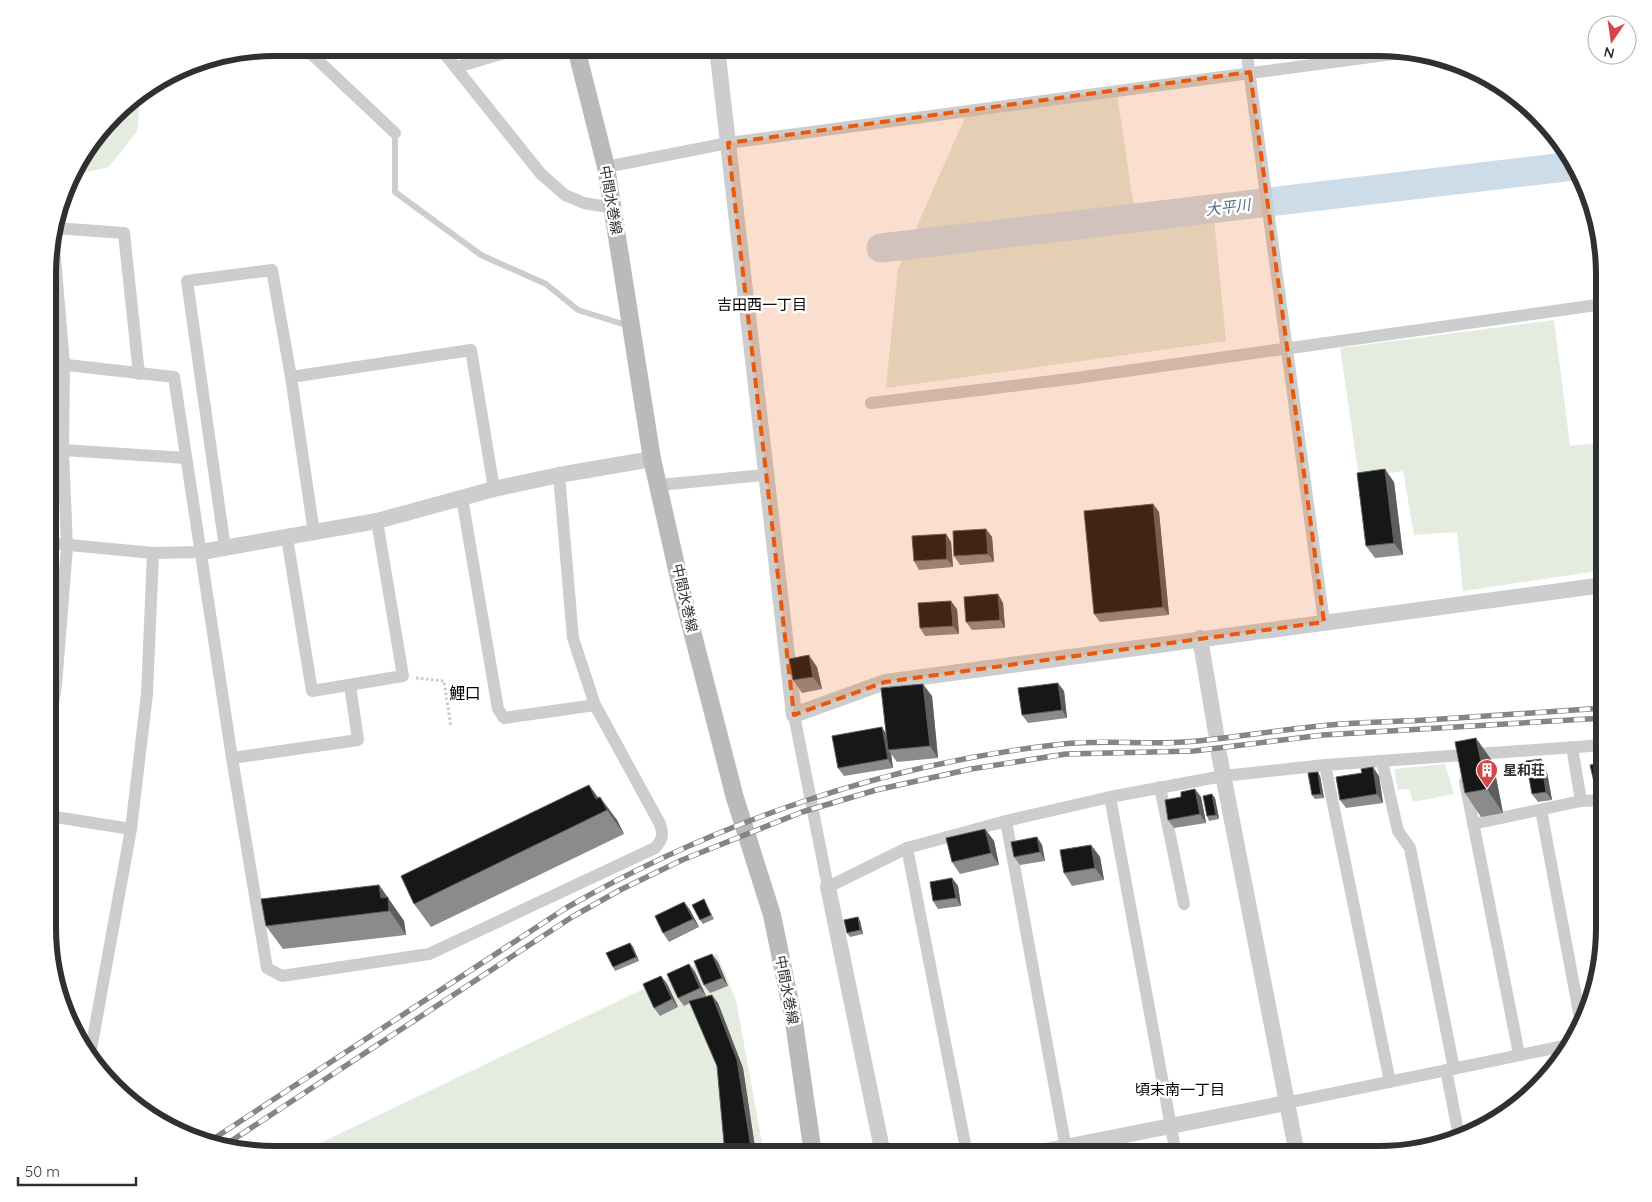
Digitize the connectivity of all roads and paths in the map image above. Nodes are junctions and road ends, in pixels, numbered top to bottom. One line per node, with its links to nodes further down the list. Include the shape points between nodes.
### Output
1 (313, 56): 10 (street)
2 (447, 56): 8 (street)
3 (494, 56): 8 (street)
4 (578, 56): 12 (main road, 中間水巻線)
5 (718, 56): 11 (street)
6 (1247, 56): 9 (street)
7 (1376, 56): 9 (street)
8 (457, 67): 13 (street, via 541,174 565,194)
9 (1250, 72): 11 (street); 18 (street)
10 (395, 133): 17 (lane, via 396,192 481,255 546,284 578,310)
11 (728, 143): 12 (street); 28 (street)
12 (606, 167): 13 (main road, 中間水巻線)
13 (614, 208): 17 (main road, 中間水巻線)
14 (61, 228): 21 (street, via 124,233)
15 (56, 272): 20 (street)
16 (1596, 305): 18 (street)
17 (630, 326): 26 (main road, 中間水巻線)
18 (1287, 348): 23 (street); 41 (street)
19 (56, 363): 20 (street)
20 (64, 364): 21 (street); 24 (street)
21 (138, 374): 25 (street, via 174,377)
22 (291, 377): 30 (street, via 471,350); 33 (street); 37 (street, via 272,270 187,281)
23 (872, 404)
24 (63, 450): 25 (street); 36 (street)
25 (186, 458): 38 (street)
26 (652, 459): 27 (street); 29 (main road, 中間水巻線)
27 (559, 475): 30 (street); 46 (street, via 573,638)
28 (765, 475): 29 (street); 47 (street)
29 (659, 485): 79 (main road, 中間水巻線, via 735,798 772,915 794,1022)
30 (494, 489): 31 (street)
31 (462, 498): 32 (street); 46 (street, via 498,709 504,718)
32 (377, 521): 33 (street); 43 (street)
33 (314, 533): 34 (street)
34 (287, 538): 37 (street); 45 (street, via 312,691)
35 (56, 544): 36 (street)
36 (66, 546): 39 (street); 44 (street)
37 (225, 548): 38 (street)
38 (201, 552): 39 (street); 54 (street)
39 (152, 553): 66 (street, via 147,694)
40 (1596, 586): 41 (street)
41 (1324, 622): 42 (street)
42 (1200, 638): 47 (street, via 885,682); 49 (street)
43 (403, 676): 45 (street); 48 (path, via 444,681)
44 (56, 685)
45 (350, 685): 54 (street, via 358,740)
46 (595, 705): 54 (street, via 660,824 663,833 655,848 429,954 282,976 267,968)
47 (794, 716): 68 (street)
48 (451, 727)
49 (1216, 733)
50 (1596, 746): 51 (street)
51 (1572, 747): 53 (street); 61 (street)
52 (1219, 754): 57 (street)
53 (1460, 756): 55 (street); 65 (street)
54 (232, 758)
55 (1382, 761): 56 (street); 74 (street, via 1398,831 1410,848)
56 (1326, 764): 57 (street); 75 (street)
57 (1223, 776): 58 (street); 76 (street)
58 (1160, 787): 59 (street); 69 (street)
59 (1110, 797): 64 (street); 77 (street)
60 (1596, 800): 61 (street)
61 (1581, 801): 62 (street)
62 (1541, 810): 65 (street); 70 (street)
63 (56, 817): 66 (street)
64 (1006, 821): 67 (street); 82 (street)
65 (1473, 824): 73 (street)
66 (131, 829): 72 (street)
67 (907, 848): 68 (street); 81 (street)
68 (828, 887): 80 (street)
69 (1184, 904)
70 (1579, 1011)
71 (1561, 1046): 73 (street)
72 (91, 1047)
73 (1519, 1054): 74 (street)
74 (1450, 1069): 75 (street); 78 (street)
75 (1390, 1082): 76 (street)
76 (1286, 1103): 77 (street); 85 (street)
77 (1170, 1126): 83 (street); 84 (street)
78 (1458, 1130)
79 (813, 1146)
80 (881, 1146)
81 (965, 1146)
82 (1065, 1146)
83 (1087, 1146)
84 (1174, 1146)
85 (1295, 1146)

